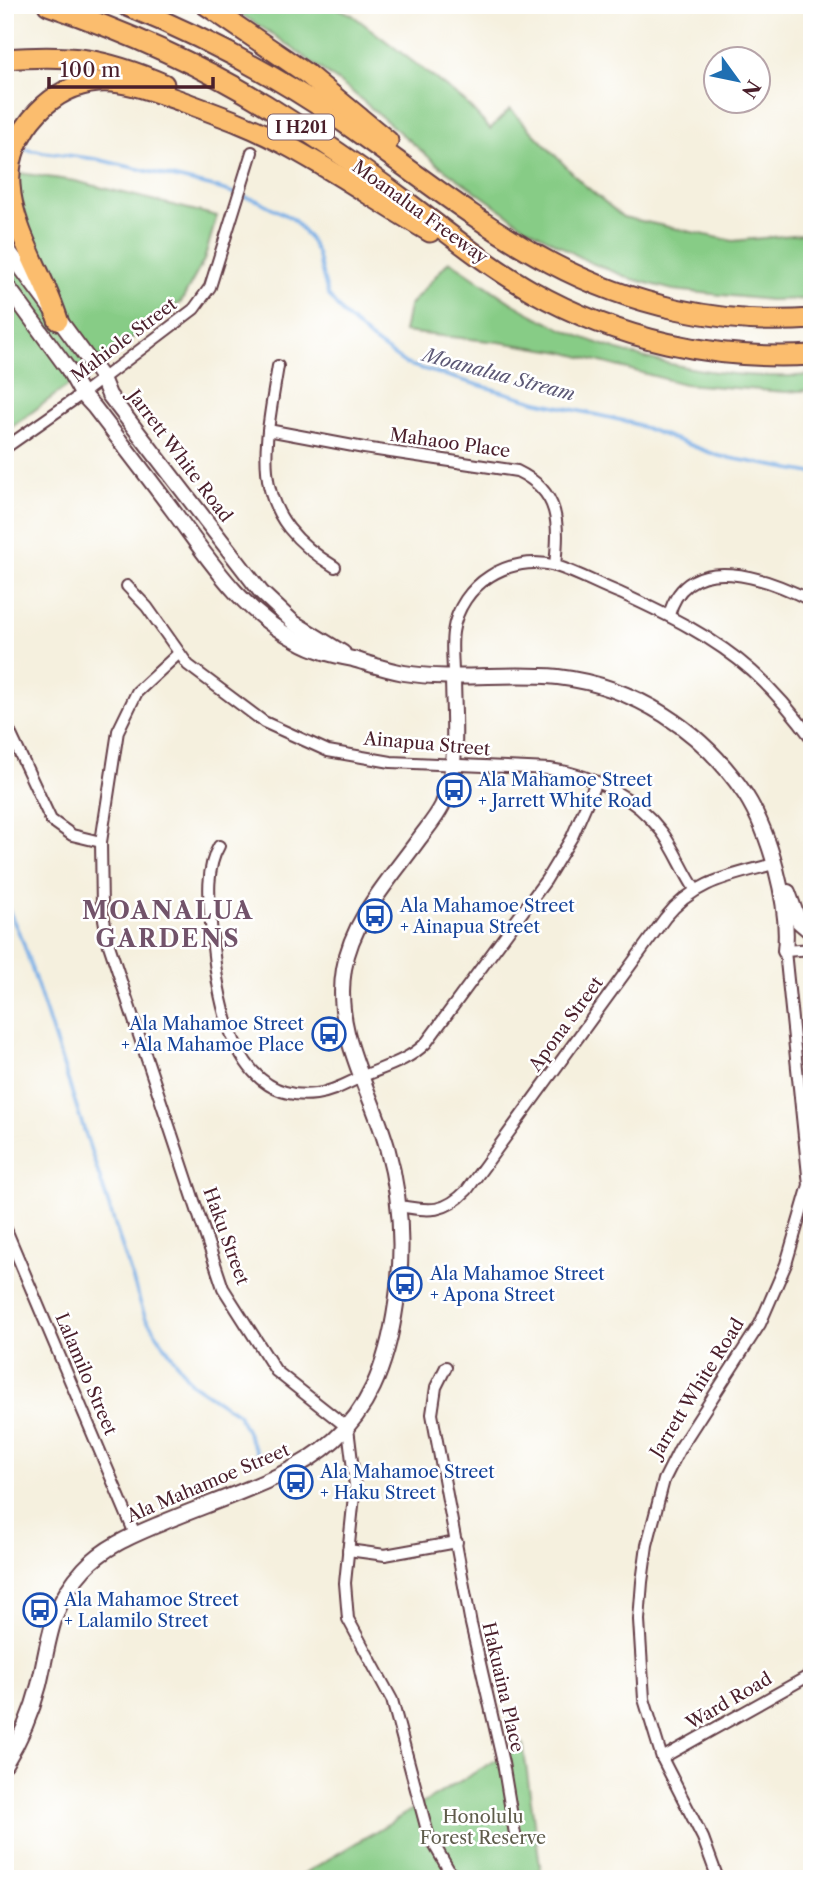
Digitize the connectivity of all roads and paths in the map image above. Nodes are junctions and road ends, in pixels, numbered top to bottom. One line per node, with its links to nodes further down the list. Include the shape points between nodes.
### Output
1 (48, 5): 10 (highway, Moanalua Freeway / I H201, via 159,49 254,98)
2 (125, 5): 7 (highway, Moanalua Freeway / I H201, via 280,82)
3 (206, 5): 7 (highway, via 307,74)
4 (5, 59): 5 (highway, via 65,56 105,62 178,90)
5 (240, 123): 10 (highway, via 324,166); 12 (highway, via 111,82 61,93 36,114 15,148 10,183 20,226)
6 (252, 152): 15 (street, Mahiole Street, via 210,287 194,309)
7 (515, 242): 11 (highway, Moanalua Freeway / I H201, via 587,280 662,305 750,320)
8 (5, 246): 12 (street, Jarrett White Road)
9 (5, 283): 16 (street, Jarrett White Road)
10 (531, 290): 13 (highway, Moanalua Freeway / I H201, via 598,322 665,343 735,354)
11 (812, 319)
12 (58, 320): 15 (street, Jarrett White Road)
13 (812, 355)
14 (278, 366): 17 (street)
15 (102, 378): 16 (street, Mahiole Street); 25 (street, Jarrett White Road, via 109,395 261,592 294,623)
16 (82, 394): 18 (street, Mahiole Street); 25 (street, Jarrett White Road, via 243,601 300,643)
17 (268, 430): 19 (street, Mahaoo Place, via 517,471 533,480 551,502 558,531); 20 (street, via 265,463 275,503 297,537)
18 (5, 448)
19 (555, 566): 23 (street, Ala Mahamoe Street); 26 (street, Ala Mahamoe Street, via 508,567 470,592 453,632)
20 (335, 568)
21 (127, 586): 24 (street, Ainapua Street)
22 (812, 601): 23 (street, via 725,572 690,584 673,603)
23 (670, 615): 28 (street, Ala Mahamoe Street, via 751,671)
24 (178, 654): 29 (street, Ainapua Street, via 264,722 328,751); 31 (street, Haku Street, via 137,692 123,716)
25 (355, 660): 26 (street, Jarrett White Road, via 405,673)
26 (453, 675): 29 (street, Ala Mahamoe Street); 33 (street, Jarrett White Road, via 557,677 616,691 660,711 692,734 730,773 758,819)
27 (5, 722): 31 (street, via 51,820 72,835)
28 (812, 739)
29 (453, 766): 30 (street, Ainapua Street, via 550,769); 38 (street, Ala Mahamoe Street, via 440,810 356,929 346,957 342,1012 346,1037)
30 (596, 782): 34 (street, Ainapua Street, via 630,801 661,831); 38 (street, via 546,880 426,1043 407,1059)
31 (101, 842): 42 (street, Haku Street, via 102,908 108,942 223,1288 276,1371)
32 (219, 846): 38 (street, via 210,874 216,976 225,1015 243,1058 262,1080 299,1095 328,1092)
33 (774, 867): 34 (street, Apona Street, via 723,877); 35 (street, via 799,922); 37 (street, Jarrett White Road, via 777,934)
34 (695, 889): 39 (street, Apona Street, via 664,918 467,1190 454,1202 431,1211)
35 (812, 933)
36 (812, 949): 37 (street)
37 (785, 951): 47 (street, Jarrett White Road, via 809,1185 786,1264 760,1324 680,1448 652,1521 642,1583 640,1659 644,1699)
38 (362, 1077): 39 (street, Ala Mahamoe Street, via 388,1148)
39 (399, 1206): 42 (street, Ala Mahamoe Street, via 399,1279 393,1327 379,1379)
40 (5, 1227): 43 (street, Lalamilo Street)
41 (446, 1367): 44 (street, Hakuaina Place, via 436,1387 432,1413)
42 (348, 1427): 43 (street, Ala Mahamoe Street, via 324,1451 285,1474); 45 (street, via 355,1486)
43 (135, 1534): 48 (street, Ala Mahamoe Street, via 93,1560 61,1603 51,1626 38,1687)
44 (457, 1542): 45 (street, via 385,1555); 49 (street, Hakuaina Place)
45 (348, 1550): 50 (street, via 348,1619 392,1700 429,1834)
46 (812, 1674): 47 (street, Ward Road)
47 (662, 1758): 51 (street, Jarrett White Road, via 703,1838)
48 (5, 1763)
49 (516, 1840)
50 (454, 1879)
51 (718, 1879)

